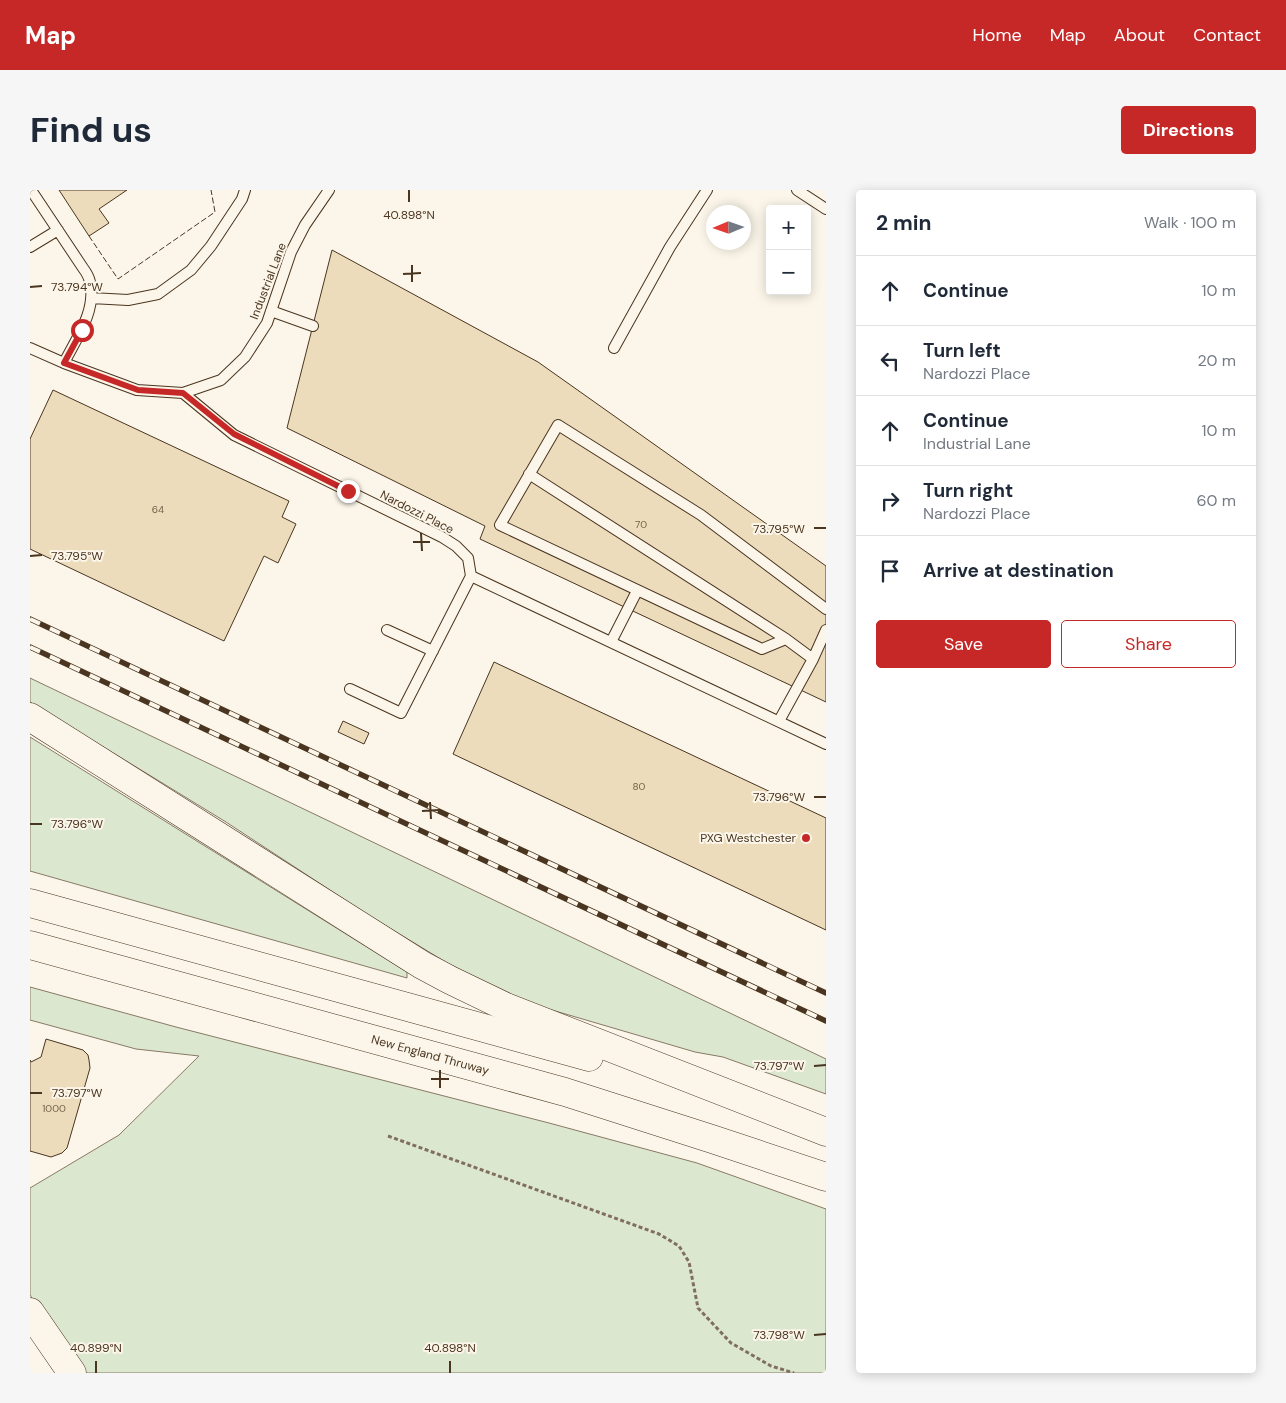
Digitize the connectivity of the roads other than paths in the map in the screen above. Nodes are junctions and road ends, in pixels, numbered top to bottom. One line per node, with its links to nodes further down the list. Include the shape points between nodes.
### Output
1 (31, 190): 7 (lane)
2 (245, 190): 9 (lane, via 211,246 191,270 158,294 128,300)
3 (329, 190): 10 (lane, Industrial Lane, via 291,252)
4 (707, 190): 13 (lane, via 670,247)
5 (797, 190): 6 (lane)
6 (826, 209)
7 (58, 230): 8 (lane); 9 (lane, via 90,281)
8 (30, 247)
9 (91, 298): 14 (lane, via 82,330)
10 (271, 311): 11 (lane); 15 (lane, Industrial Lane, via 267,324 245,357 225,377)
11 (313, 326)
12 (30, 348): 14 (lane)
13 (614, 348)
14 (64, 363): 15 (lane, Industrial Lane, via 138,390)
15 (183, 393): 17 (lane, Nardozzi Place, via 234,434 449,541 468,558)
16 (529, 474): 18 (lane, via 500,525); 19 (lane, via 558,425 700,515); 22 (lane)
17 (471, 576): 23 (lane); 24 (lane)
18 (637, 591): 22 (lane, via 762,649); 23 (lane)
19 (826, 609)
20 (387, 630): 24 (lane)
21 (826, 630): 25 (lane)
22 (786, 640): 25 (lane)
23 (611, 642): 28 (lane)
24 (432, 651): 26 (lane, via 401,713)
25 (813, 659): 28 (lane)
26 (350, 689)
27 (30, 717): 32 (main road, via 450,980 506,1007)
28 (779, 721): 29 (lane)
29 (826, 744)
30 (30, 902): 32 (main road, via 556,1047)
31 (30, 946): 33 (main road, New England Thruway, via 565,1092)
32 (826, 1133)
33 (826, 1177)
34 (30, 1312): 35 (main road)
35 (72, 1373)

